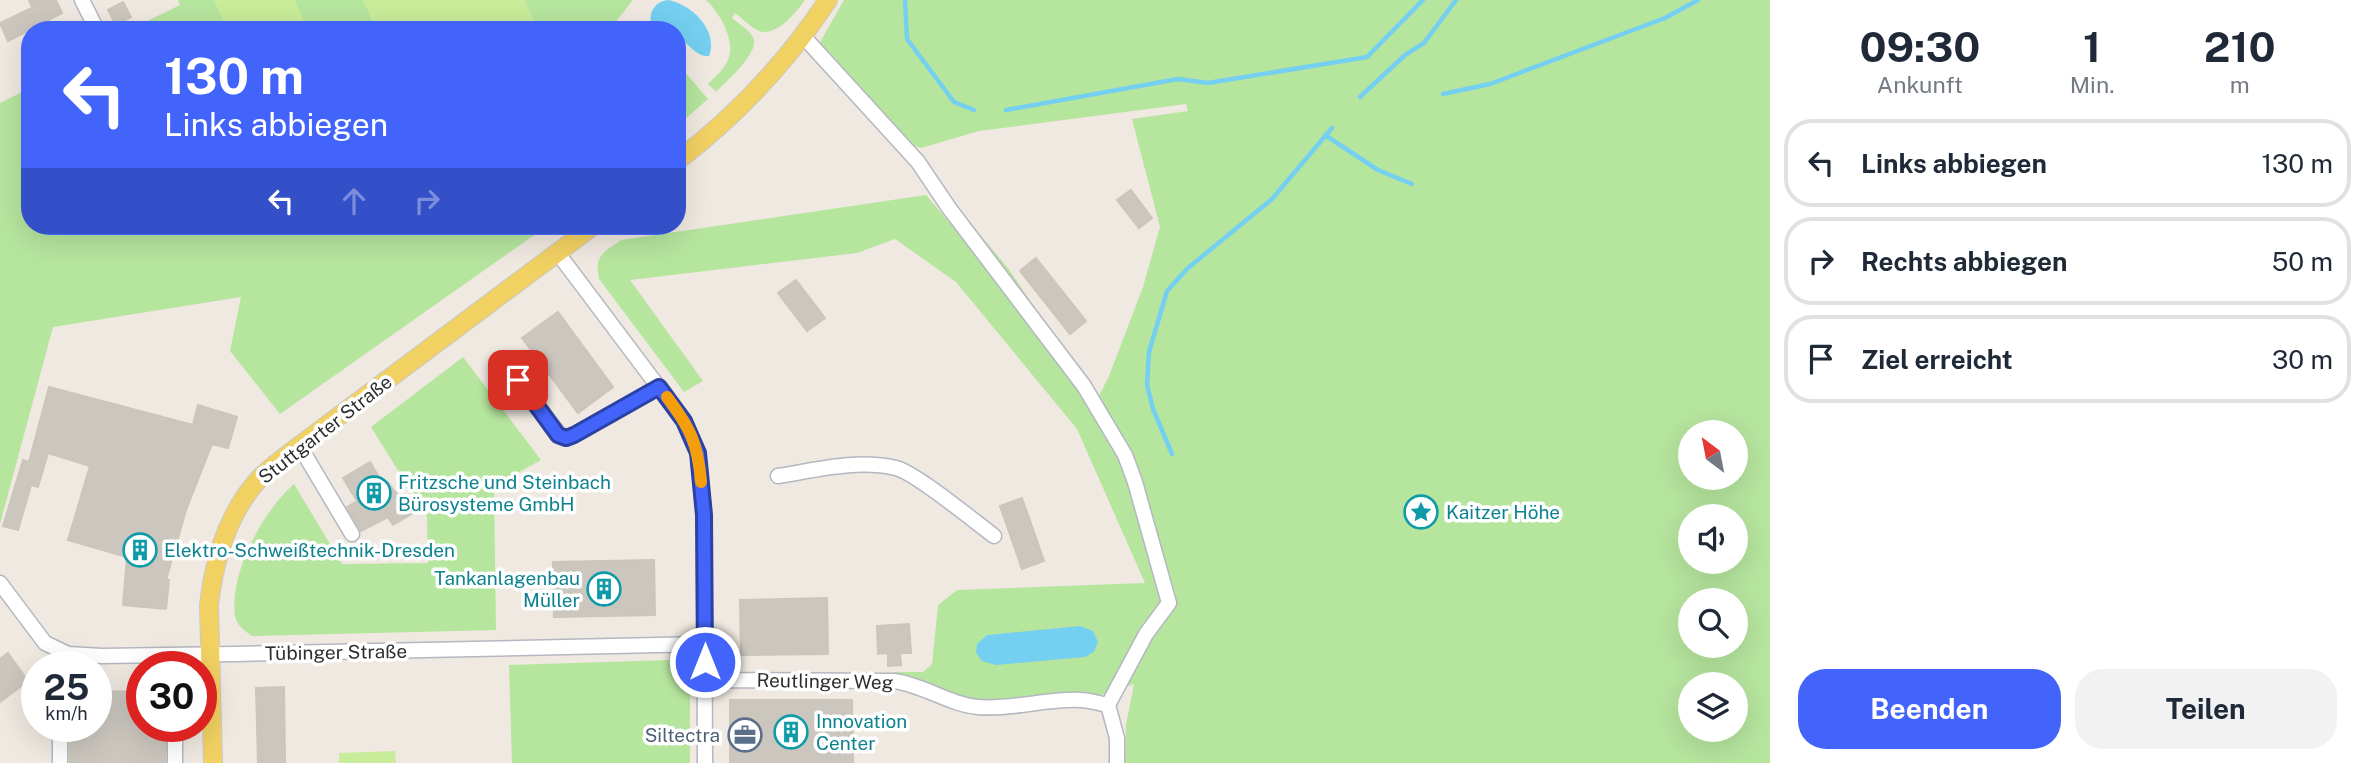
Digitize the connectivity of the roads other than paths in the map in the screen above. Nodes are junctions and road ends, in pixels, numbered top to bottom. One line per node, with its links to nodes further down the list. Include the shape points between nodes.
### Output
1 (82, 0): 3 (street)
2 (828, 0): 4 (main road)
3 (92, 21)
4 (803, 36): 5 (main road, via 743,104); 20 (street, via 918,162 1084,386 1125,455 1169,603 1146,634)
5 (686, 154)
6 (581, 235): 7 (main road, Stuttgarter Straße)
7 (557, 252): 9 (street); 10 (main road, Stuttgarter Straße)
8 (505, 362): 9 (street, via 558,435 566,438)
9 (659, 387): 15 (street, via 684,421 698,453 704,515)
10 (299, 445): 12 (street); 17 (main road, Stuttgarter Straße, via 254,486 219,550 209,605)
11 (778, 476): 13 (street, via 861,464 898,468)
12 (352, 534)
13 (994, 536)
14 (0, 583): 16 (street, Tübinger Straße)
15 (705, 644): 18 (street, Tübinger Straße); 19 (street)
16 (55, 651)
17 (210, 651)
18 (217, 654)
19 (704, 680): 20 (street, Reutlinger Weg, via 866,680 911,684 981,707 1082,700); 27 (street)
20 (1108, 705): 28 (street, via 1117,738)
21 (60, 742): 24 (street)
22 (175, 742): 25 (street)
23 (212, 742): 26 (main road, Stuttgarter Straße)
24 (60, 763)
25 (175, 763)
26 (213, 763)
27 (705, 763)
28 (1117, 763)

